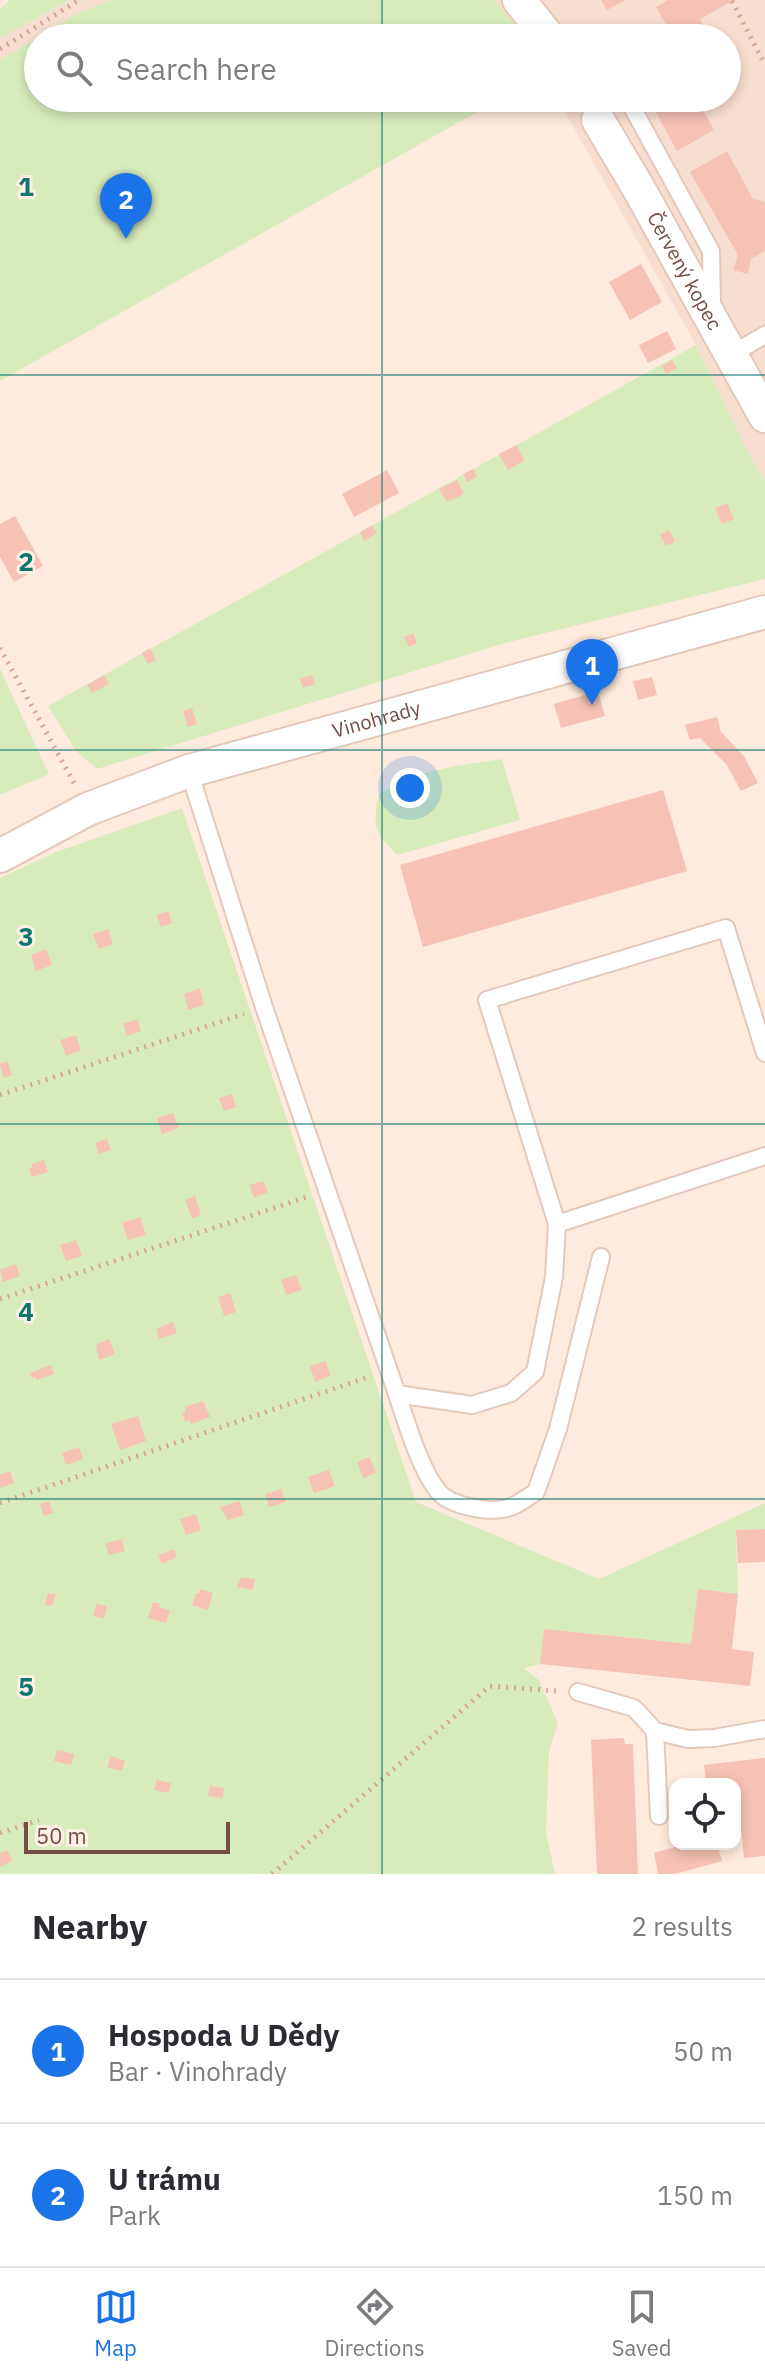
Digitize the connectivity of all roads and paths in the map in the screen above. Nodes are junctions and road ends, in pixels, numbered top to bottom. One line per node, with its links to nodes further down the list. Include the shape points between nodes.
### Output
1 (79, 0): 4 (path)
2 (519, 0): 5 (street)
3 (732, 1): 8 (path)
4 (40, 24)
5 (538, 24)
6 (24, 34): 7 (path)
7 (0, 49)
8 (765, 65)
9 (635, 112): 11 (lane, via 711,251)
10 (595, 115): 11 (street, Červený kopec)
11 (713, 324): 13 (street, Červený kopec)
12 (765, 335): 13 (lane)
13 (732, 354): 14 (street, Červený kopec)
14 (765, 416)
15 (765, 612): 17 (street, Vinohrady)
16 (0, 648): 18 (path)
17 (189, 771): 18 (street, Vinohrady); 20 (lane)
18 (88, 809): 19 (street, Vinohrady)
19 (0, 856)
20 (264, 1007): 22 (path); 24 (lane)
21 (765, 1053): 25 (lane, via 726,928 487,1000)
22 (0, 1095)
23 (765, 1156): 25 (lane)
24 (326, 1190): 27 (path); 28 (lane)
25 (557, 1224): 29 (lane, via 554,1277 535,1372 511,1393 472,1405)
26 (601, 1257): 29 (lane, via 558,1429 536,1492 506,1509 478,1509 443,1496 411,1436)
27 (0, 1299)
28 (387, 1370): 29 (lane); 30 (path)
29 (397, 1394)
30 (0, 1503)
31 (578, 1692): 33 (lane, via 634,1708); 37 (path, via 490,1686)
32 (765, 1729): 33 (lane, via 688,1739)
33 (655, 1731): 34 (lane)
34 (659, 1816)
35 (39, 1820): 36 (path)
36 (0, 1833)
37 (272, 1874)

